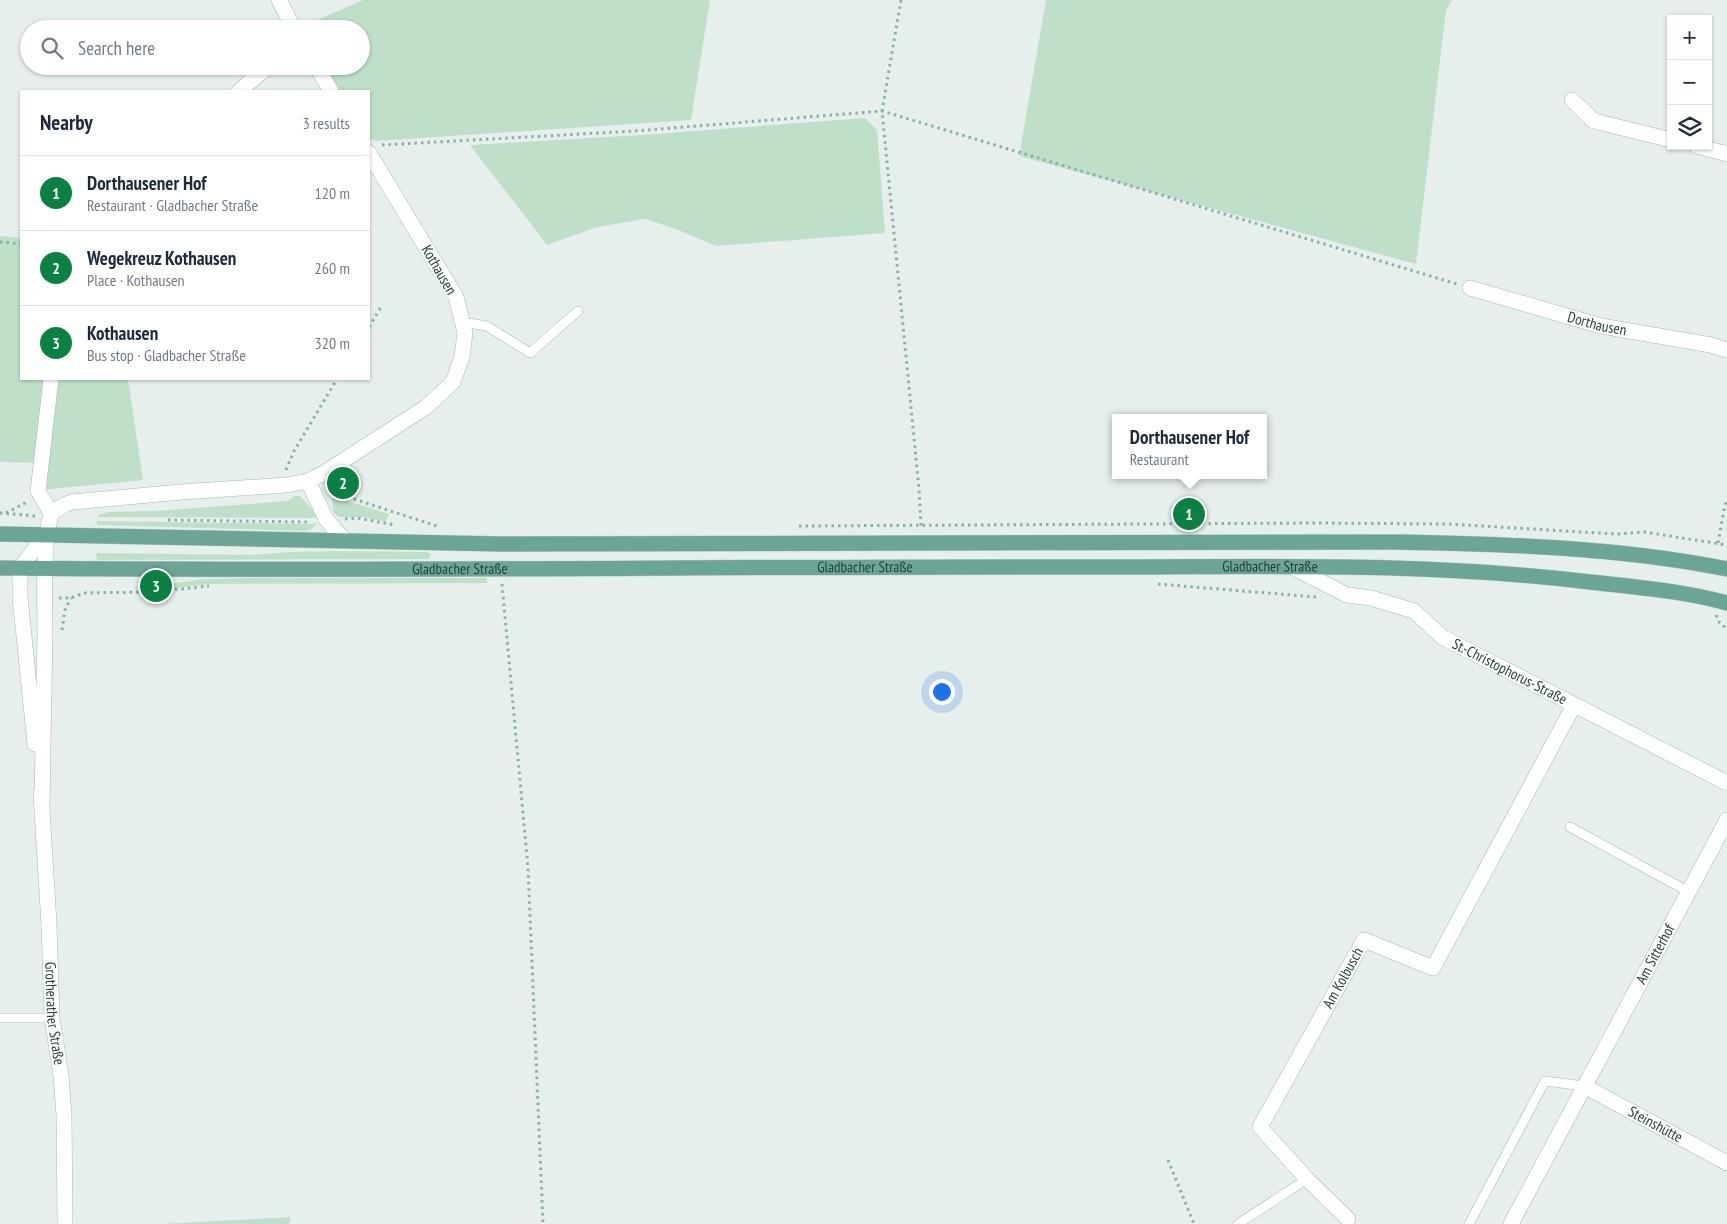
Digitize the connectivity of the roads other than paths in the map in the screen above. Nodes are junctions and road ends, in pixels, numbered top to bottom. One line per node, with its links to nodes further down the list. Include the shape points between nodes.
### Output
1 (278, 0): 2 (street)
2 (289, 20)
3 (258, 75): 5 (street)
4 (322, 75): 6 (street)
5 (240, 90)
6 (331, 90)
7 (1572, 100): 8 (street, via 1594,121)
8 (1667, 139)
9 (1712, 150): 10 (street)
10 (1727, 154)
11 (370, 155): 14 (street, Kothausen, via 456,297)
12 (1470, 288): 15 (street, Dorthausen, via 1601,326)
13 (578, 310): 14 (lane, via 530,352 487,326)
14 (462, 322): 17 (street, Kothausen, via 465,333 462,357 453,382 426,407 324,473)
15 (1727, 350)
16 (51, 380): 18 (street, via 38,490)
17 (310, 487): 18 (street, Kothausen, via 181,492 72,502); 21 (street, via 326,519)
18 (50, 515): 20 (street)
19 (0, 534): 20 (main road, Gladbacher Straße)
20 (46, 534): 21 (main road, Gladbacher Straße); 24 (street); 25 (street, Grotherather Straße)
21 (344, 542): 26 (main road, Gladbacher Straße, via 1496,544 1656,558)
22 (1292, 567): 25 (main road, Gladbacher Straße); 27 (main road, Gladbacher Straße, via 1470,570 1535,575); 28 (street, St.-Christophorus-Straße, via 1347,595 1371,598 1414,611 1442,638)
23 (0, 568): 24 (main road, Gladbacher Straße)
24 (20, 568): 25 (main road, Gladbacher Straße); 30 (street, Grotherather Straße, via 20,602)
25 (45, 568): 30 (street, Grotherather Straße)
26 (1727, 569)
27 (1727, 603)
28 (1574, 705): 29 (street, St.-Christophorus-Straße); 38 (street, Am Kolbusch, via 1434,968 1364,940 1260,1126)
29 (1727, 783)
30 (42, 804): 35 (street, Grotherather Straße)
31 (1727, 820): 33 (street, Am Sitterhof)
32 (1570, 827): 33 (lane)
33 (1690, 892): 36 (street, Am Sitterhof)
34 (0, 1018): 35 (lane)
35 (52, 1018): 40 (street, Grotherather Straße, via 64,1115)
36 (1584, 1086): 37 (street, Steinshütte); 42 (lane, via 1545,1081); 43 (street, Am Sitterhof)
37 (1727, 1163)
38 (1307, 1179): 39 (street, Am Kolbusch); 41 (lane)
39 (1348, 1219)
40 (65, 1224)
41 (1238, 1224)
42 (1469, 1224)
43 (1511, 1224)

